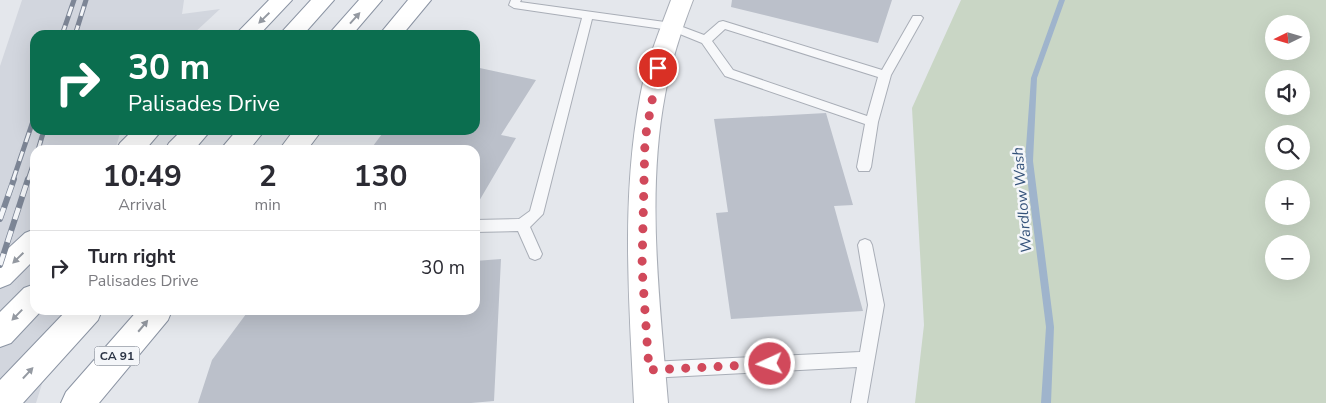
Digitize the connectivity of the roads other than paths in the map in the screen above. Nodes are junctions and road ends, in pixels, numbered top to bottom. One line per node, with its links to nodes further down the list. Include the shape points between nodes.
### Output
1 (282, 0): 10 (main road, one-way to 10)
2 (323, 0): 11 (main road)
3 (371, 0): 12 (main road, one-way to 3)
4 (420, 0): 13 (main road)
5 (516, 0): 7 (lane, via 514,5)
6 (682, 0): 9 (main road)
7 (588, 15): 9 (lane); 26 (lane, via 536,214)
8 (917, 18): 15 (lane)
9 (672, 27): 14 (lane); 37 (main road, via 658,68 645,139 642,267)
10 (251, 30)
11 (295, 30)
12 (344, 30)
13 (394, 30)
14 (706, 40): 15 (lane, via 723,25); 16 (lane, via 729,73)
15 (885, 75): 16 (lane)
16 (872, 122): 25 (lane)
17 (144, 135): 21 (main road)
18 (193, 135): 22 (main road)
19 (247, 135): 23 (main road)
20 (305, 135): 24 (main road)
21 (134, 145)
22 (183, 145)
23 (238, 145)
24 (296, 145)
25 (864, 167)
26 (522, 225): 27 (lane); 30 (lane)
27 (480, 226)
28 (865, 245): 36 (lane, via 876,305)
29 (30, 246): 31 (main road, one-way to 31)
30 (535, 254)
31 (0, 275)
32 (30, 302): 35 (main road, one-way to 35)
33 (82, 315): 38 (main road, one-way to 33)
34 (153, 315): 39 (main road, CA 91, one-way to 34)
35 (0, 333)
36 (867, 359): 37 (lane); 41 (lane)
37 (649, 370): 40 (main road)
38 (1, 403)
39 (78, 403)
40 (651, 403)
41 (859, 403)

